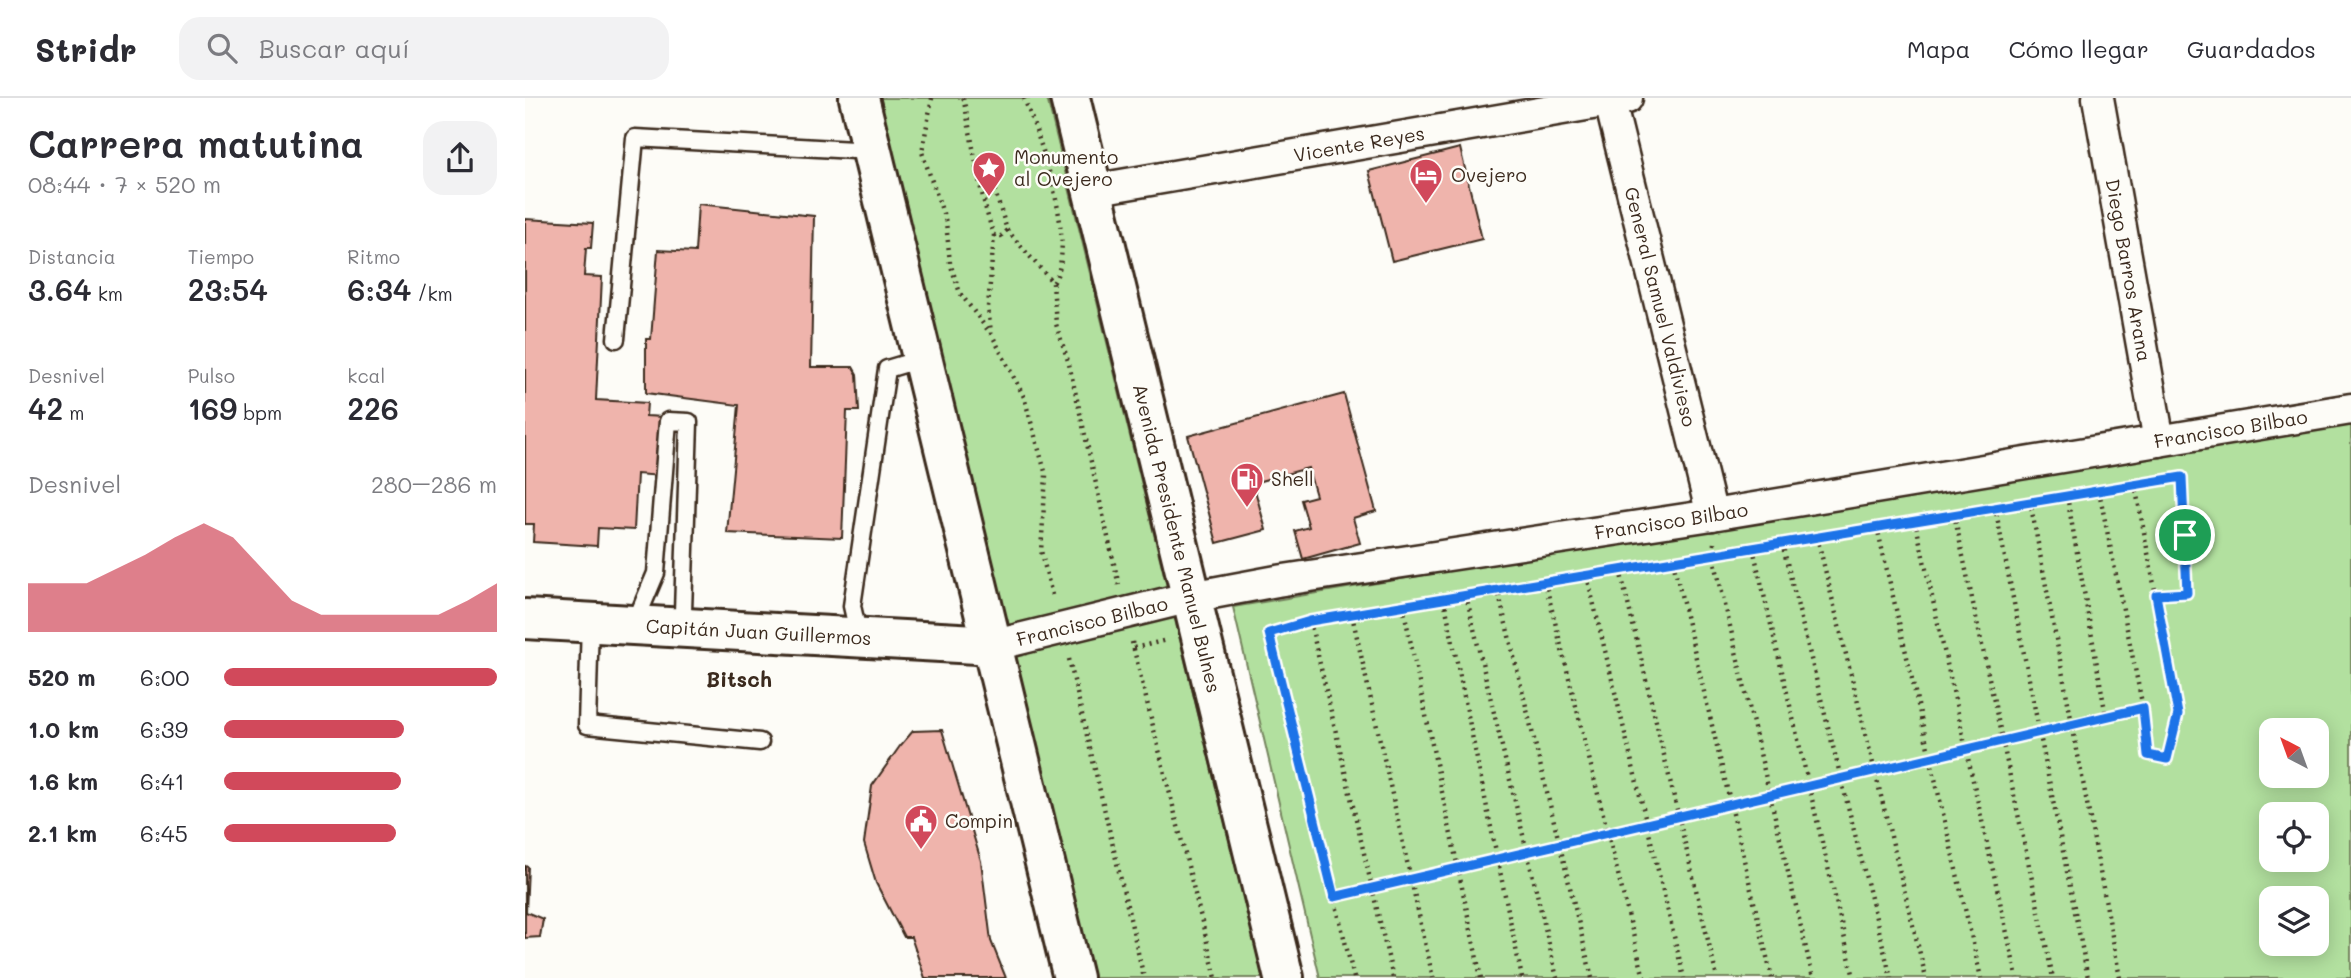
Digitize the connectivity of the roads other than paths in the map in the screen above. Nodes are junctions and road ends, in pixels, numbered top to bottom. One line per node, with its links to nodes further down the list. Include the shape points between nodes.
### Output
1 (859, 98): 5 (main road)
2 (1070, 98): 6 (main road, Avenida Presidente Manuel Bulnes)
3 (2098, 98): 10 (street, Diego Barros Arana)
4 (1615, 99): 6 (street, Vicente Reyes); 11 (street, General Samuel Valdivieso)
5 (873, 151): 7 (lane, via 635,138); 8 (main road)
6 (1092, 190): 12 (main road, Avenida Presidente Manuel Bulnes)
7 (617, 339)
8 (923, 358): 17 (lane, via 887,369 852,606); 18 (main road)
9 (2351, 409): 10 (street, Francisco Bilbao)
10 (2159, 441): 11 (street, Francisco Bilbao)
11 (1712, 515): 12 (street, Francisco Bilbao)
12 (1191, 597): 18 (street, Francisco Bilbao); 21 (main road, Avenida Presidente Manuel Bulnes)
13 (525, 619): 14 (main road, Capitán Juan Guillermos)
14 (590, 622): 15 (main road, Capitán Juan Guillermos); 19 (lane, via 587,725)
15 (634, 625): 16 (main road, Capitán Juan Guillermos); 16 (lane, via 656,573 668,421 689,422 683,612)
16 (696, 628): 17 (main road, Capitán Juan Guillermos)
17 (859, 637): 18 (main road, Capitán Juan Guillermos)
18 (995, 645): 20 (main road)
19 (760, 742)
20 (1073, 978)
21 (1284, 978)

